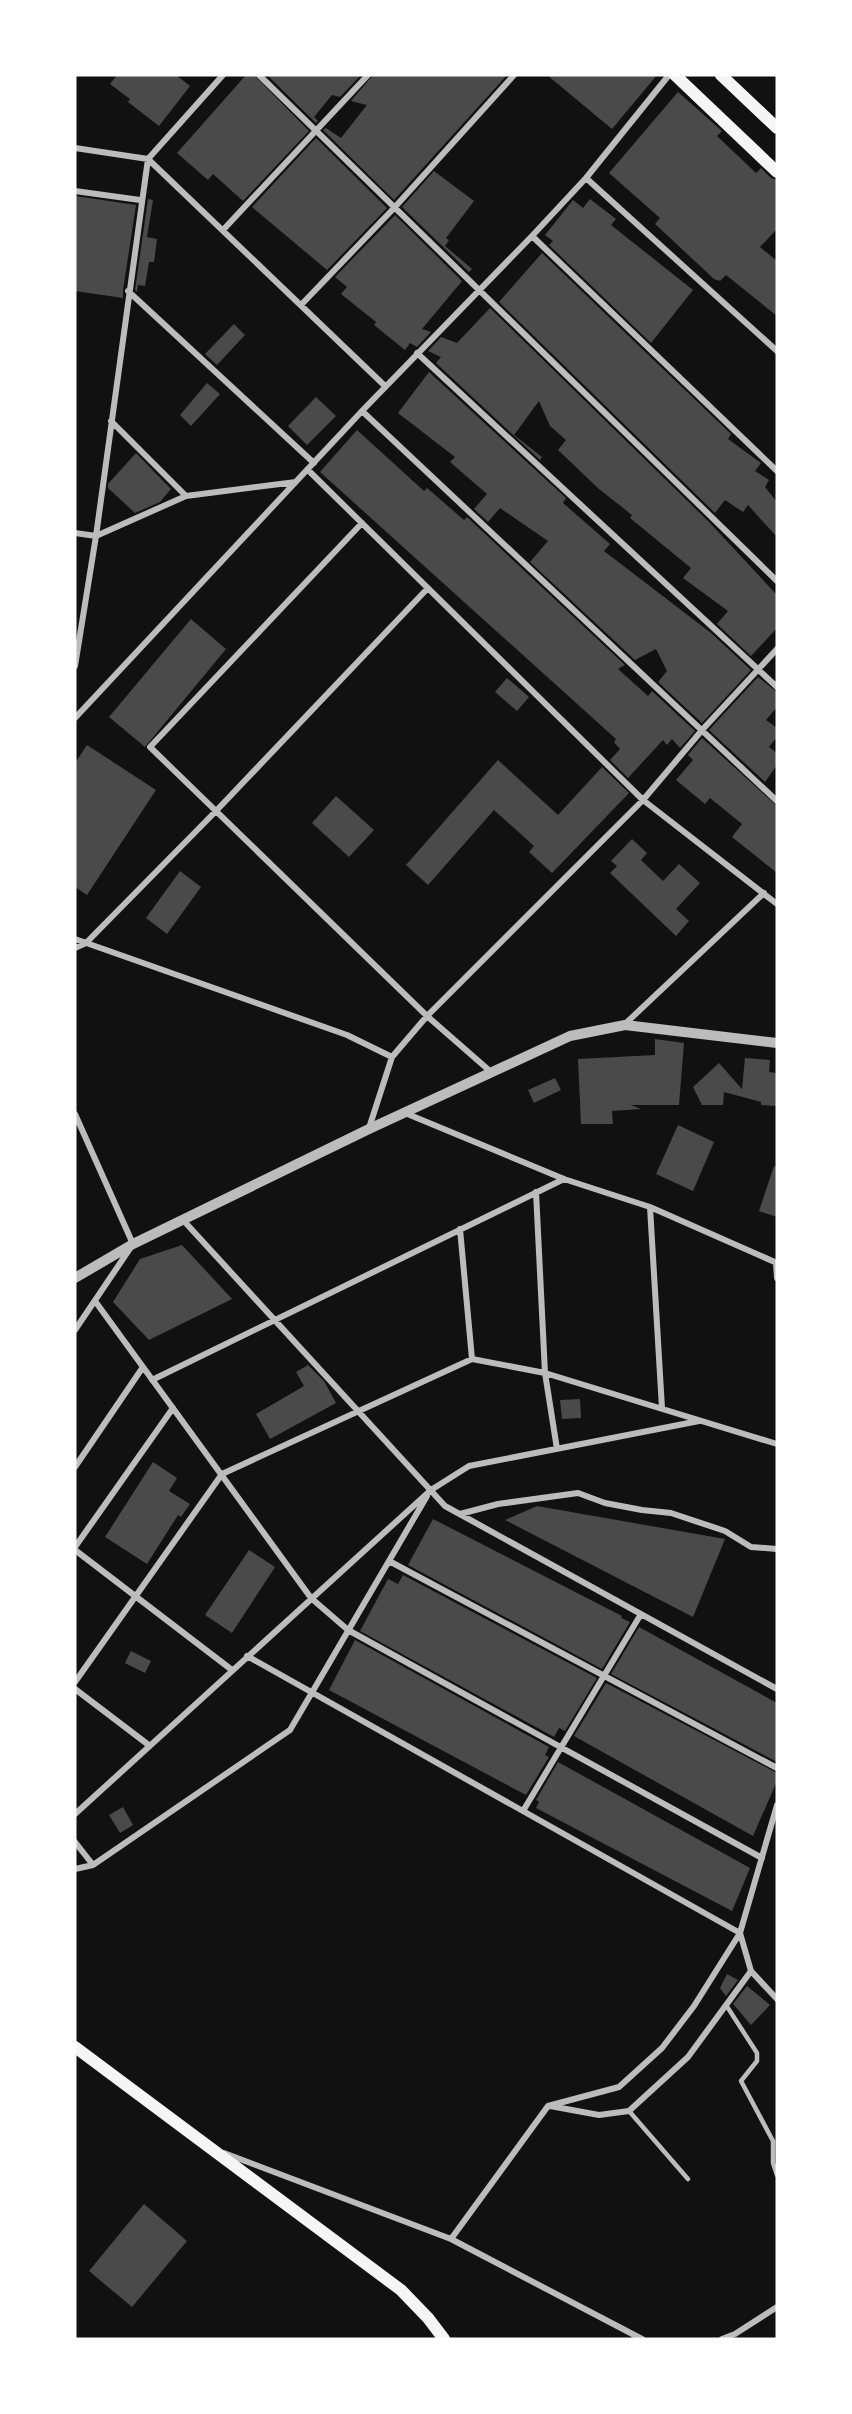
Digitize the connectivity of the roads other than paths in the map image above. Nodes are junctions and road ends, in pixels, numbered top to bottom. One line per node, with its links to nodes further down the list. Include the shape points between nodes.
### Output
1 (223, 75): 11 (street)
2 (259, 75): 9 (street)
3 (368, 75): 9 (street)
4 (514, 75): 16 (street)
5 (669, 75): 13 (street)
6 (675, 75): 12 (main road)
7 (721, 75): 8 (main road)
8 (777, 128)
9 (315, 130): 16 (street); 17 (street)
10 (75, 148): 11 (street)
11 (148, 159): 15 (street); 17 (street)
12 (777, 172)
13 (586, 178): 18 (street); 22 (street)
14 (75, 191): 15 (street)
15 (140, 200): 20 (street)
16 (395, 207): 19 (street); 21 (street)
17 (222, 230): 21 (street)
18 (532, 236): 19 (street); 29 (street)
19 (480, 290): 23 (street); 35 (street)
20 (128, 291): 26 (street); 27 (street)
21 (301, 305): 24 (street)
22 (777, 351)
23 (417, 353): 24 (street); 39 (street)
24 (385, 386): 25 (street)
25 (362, 411): 27 (street); 42 (street)
26 (111, 421): 31 (street); 34 (street)
27 (314, 463): 28 (street)
28 (308, 470): 30 (street); 32 (street)
29 (777, 471)
30 (296, 482): 31 (street); 41 (street)
31 (186, 496): 34 (street)
32 (362, 523): 36 (street); 45 (street, via 150,747)
33 (75, 534): 34 (street)
34 (96, 536): 38 (street)
35 (777, 581)
36 (428, 588): 43 (street); 45 (street)
37 (777, 649): 39 (street)
38 (75, 666)
39 (758, 670): 40 (street); 42 (street)
40 (777, 687)
41 (75, 718)
42 (702, 729): 43 (street); 44 (street)
43 (643, 800): 46 (street); 51 (street)
44 (777, 801)
45 (216, 811): 49 (street); 51 (street)
46 (764, 893): 47 (street); 52 (street)
47 (777, 904)
48 (75, 939): 49 (street)
49 (86, 943): 50 (street); 54 (street, via 347,1035)
50 (75, 948)
51 (427, 1016): 54 (street); 55 (street)
52 (625, 1025): 53 (street); 55 (street, via 570,1035)
53 (777, 1043)
54 (392, 1057): 58 (street)
55 (491, 1072): 56 (street)
56 (405, 1112): 58 (street); 59 (street)
57 (75, 1114): 64 (street)
58 (369, 1129): 62 (street)
59 (564, 1179): 60 (street); 61 (street)
60 (536, 1192): 63 (street); 73 (street)
61 (650, 1207): 65 (street); 76 (street)
62 (183, 1220): 64 (street); 69 (street)
63 (460, 1229): 69 (street); 71 (street)
64 (134, 1244): 66 (street); 68 (street)
65 (777, 1263): 67 (street)
66 (75, 1278)
67 (777, 1278)
68 (95, 1301): 70 (street); 72 (street)
69 (274, 1318): 74 (street); 77 (street)
70 (75, 1330)
71 (472, 1359): 73 (street); 77 (street)
72 (143, 1367): 74 (street); 81 (street)
73 (545, 1373): 76 (street); 80 (street)
74 (152, 1380): 75 (street)
75 (173, 1408): 82 (street); 85 (street)
76 (662, 1408): 78 (street)
77 (360, 1411): 82 (street); 83 (street)
78 (701, 1421): 79 (street); 80 (street)
79 (777, 1444)
80 (557, 1449): 83 (street, via 469,1466)
81 (75, 1467)
82 (222, 1474): 88 (street); 89 (street)
83 (431, 1490): 84 (street, via 445,1506); 87 (street); 89 (street)
84 (460, 1514): 86 (street, via 498,1504 578,1493 671,1513 725,1531 751,1547); 90 (street)
85 (75, 1549): 88 (street)
86 (777, 1549)
87 (389, 1561): 91 (street); 94 (street)
88 (135, 1597): 93 (street); 95 (street)
89 (312, 1598): 91 (street); 92 (street)
90 (641, 1614): 94 (street); 97 (street)
91 (348, 1630): 98 (street); 100 (street)
92 (247, 1656): 93 (street); 98 (street)
93 (232, 1670): 99 (street)
94 (604, 1677): 100 (street); 101 (street)
95 (75, 1682)
96 (75, 1689): 99 (street)
97 (777, 1689)
98 (311, 1692): 103 (street); 107 (street, via 290,1730)
99 (150, 1746): 104 (street)
100 (562, 1747): 103 (street); 106 (street)
101 (777, 1768)
102 (777, 1805): 106 (street)
103 (523, 1811): 109 (street)
104 (75, 1814)
105 (75, 1842): 107 (street)
106 (762, 1858): 109 (street)
107 (93, 1865): 108 (street)
108 (75, 1869)
109 (740, 1933): 110 (street); 114 (street, via 669,2040 636,2072 619,2087)
110 (751, 1971): 111 (street); 112 (street)
111 (777, 1999)
112 (726, 2005): 115 (street, via 688,2057); 117 (lane, via 757,2053 757,2061 742,2084 773,2141)
113 (75, 2047): 116 (main road)
114 (548, 2106): 115 (street, via 599,2115); 119 (street)
115 (629, 2111): 118 (lane)
116 (212, 2148): 119 (street); 121 (main road, via 401,2290)
117 (777, 2175)
118 (688, 2178)
119 (451, 2239): 122 (street)
120 (777, 2307): 123 (street)
121 (444, 2339)
122 (642, 2339)
123 (722, 2339)

